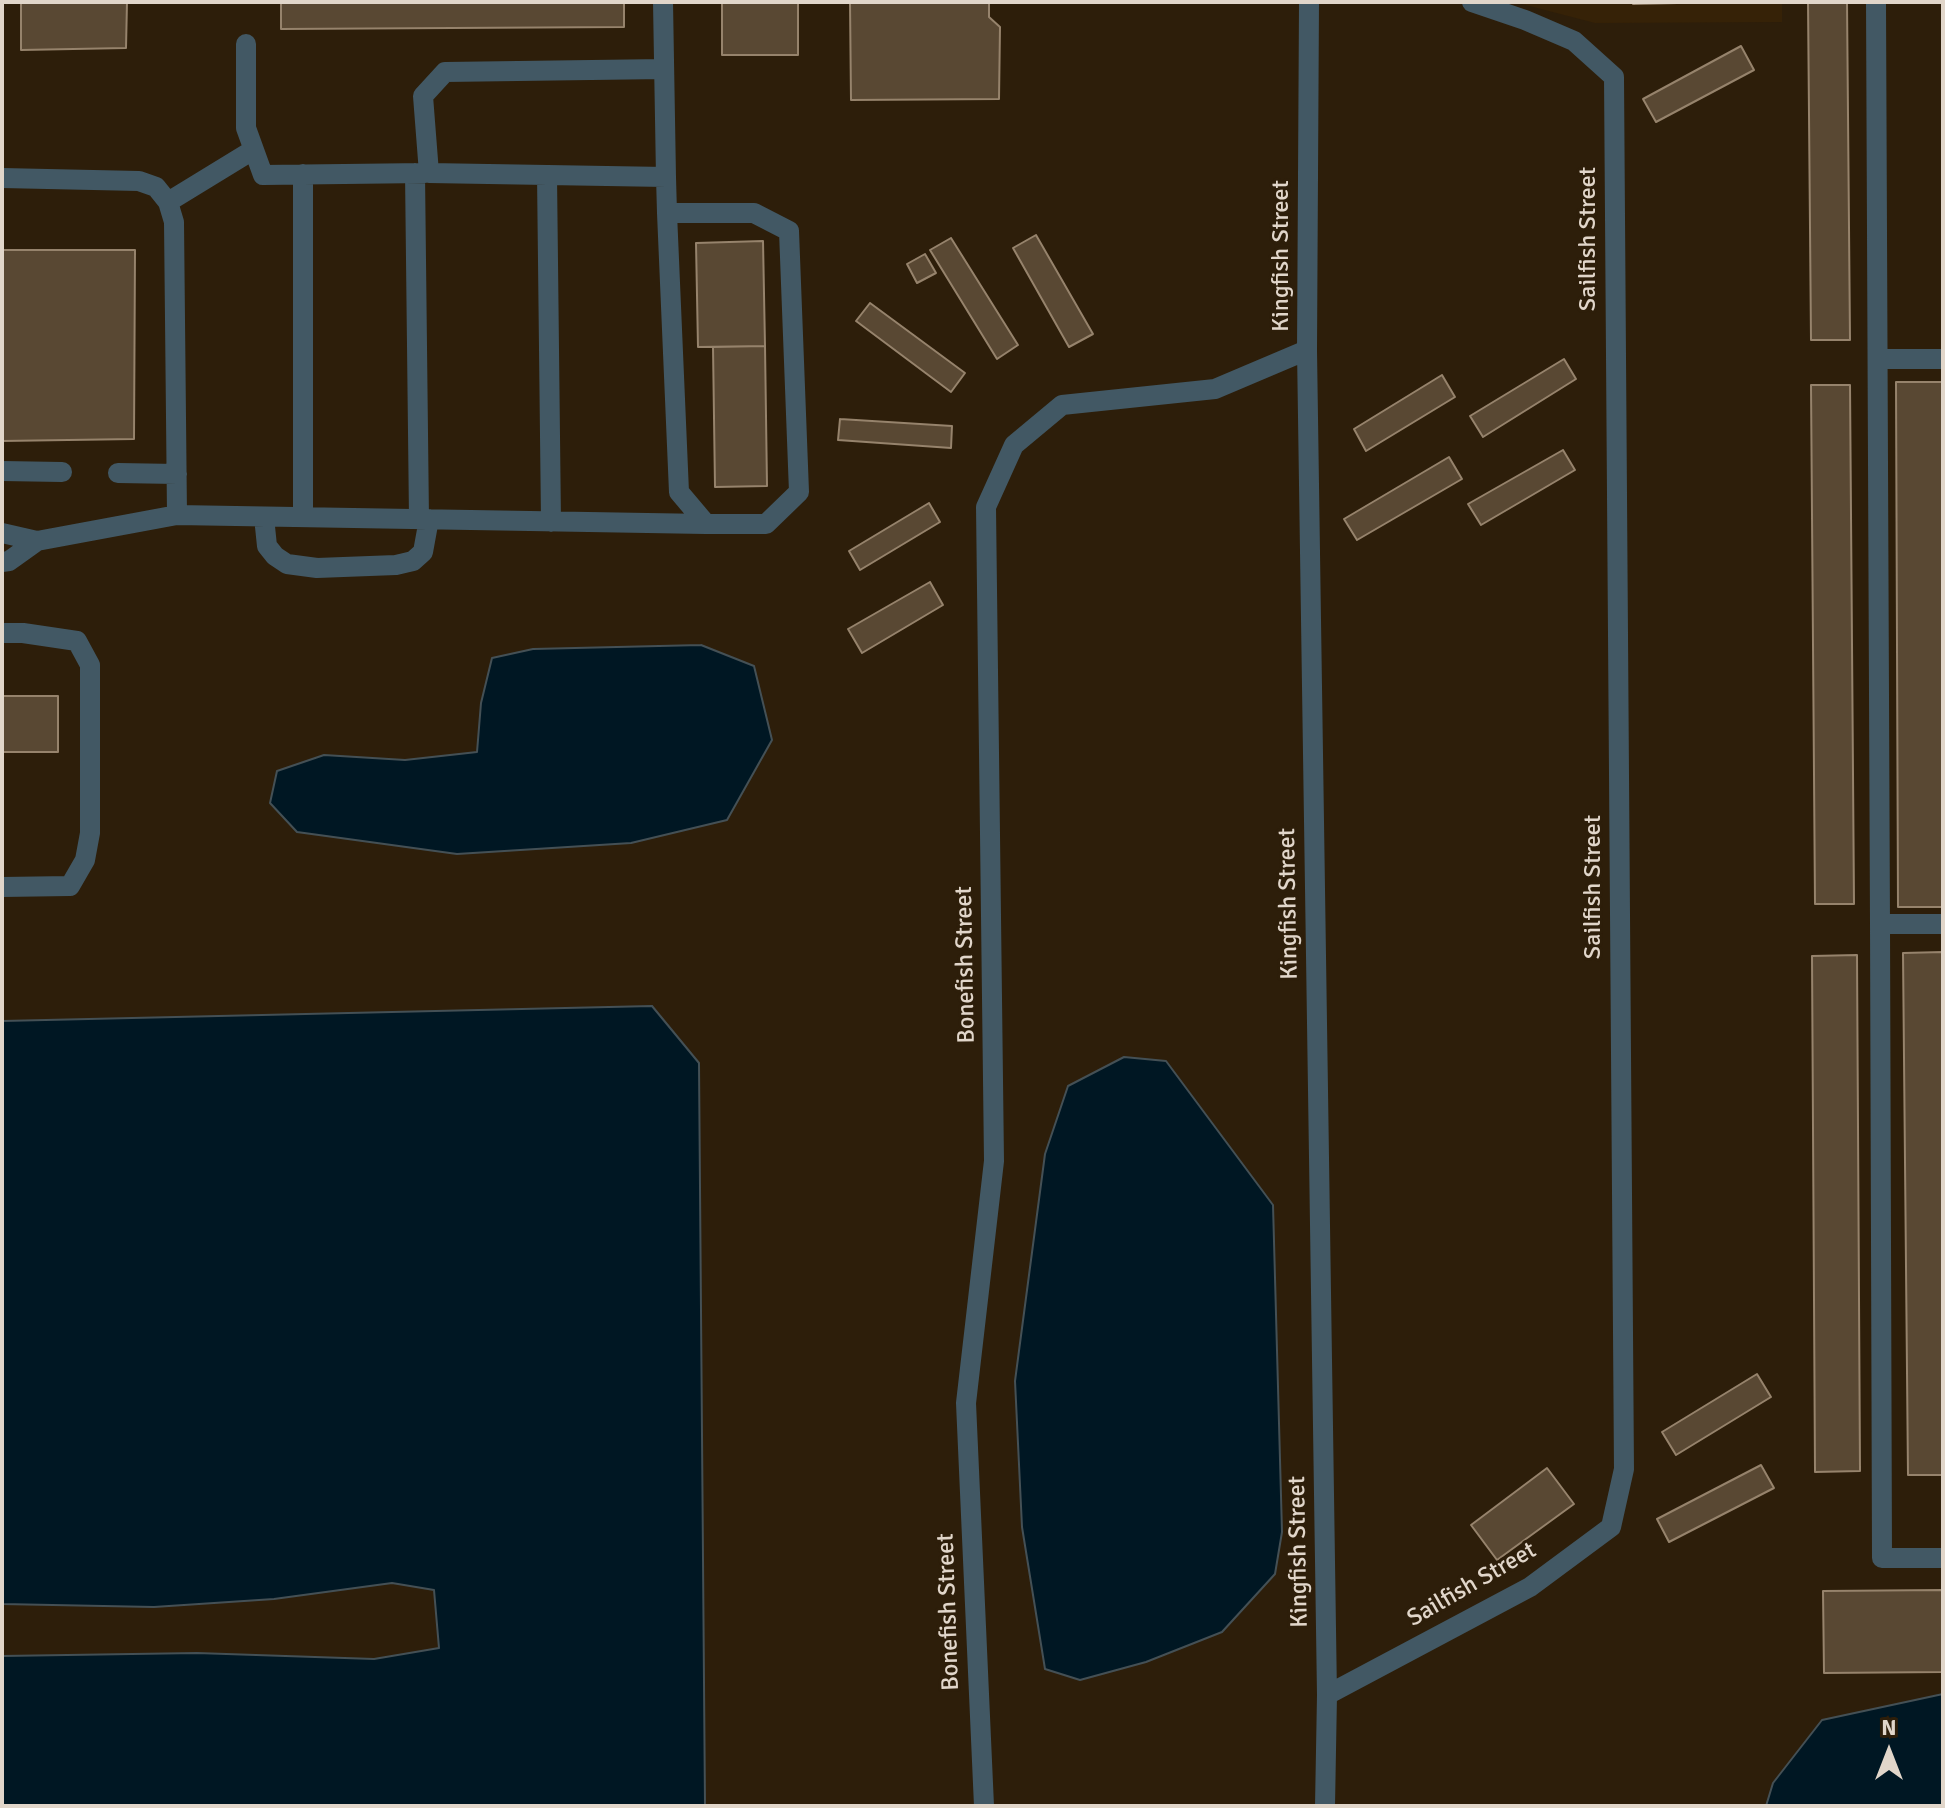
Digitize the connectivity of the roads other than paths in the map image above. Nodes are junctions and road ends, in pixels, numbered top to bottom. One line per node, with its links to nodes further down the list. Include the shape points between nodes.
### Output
1 (663, 2): 6 (lane)
2 (1309, 2): 15 (lane, Kingfish Street)
3 (1472, 2): 36 (lane, Sailfish Street, via 1574,41 1614,77 1624,1469 1611,1527 1530,1587)
4 (1876, 2): 16 (lane)
5 (246, 44): 7 (lane, via 246,128)
6 (664, 69): 8 (lane, via 445,72 423,96); 11 (lane)
7 (253, 150): 9 (lane, via 263,175); 13 (lane)
8 (422, 173): 9 (lane); 10 (lane); 25 (lane)
9 (303, 174): 24 (lane)
10 (547, 175): 11 (lane); 26 (lane)
11 (666, 177): 14 (lane)
12 (2, 178): 13 (lane, via 139,181 156,187)
13 (168, 202): 21 (lane, via 174,222)
14 (667, 213): 27 (lane, via 679,492); 27 (lane, via 754,213 789,231 799,492 766,524)
15 (1307, 350): 36 (lane, Kingfish Street); 37 (lane, Bonefish Street, via 1215,389 1062,405 1014,445 986,507 994,1161 966,1403)
16 (1879, 359): 17 (lane); 33 (lane)
17 (1943, 359)
18 (2, 471): 19 (lane)
19 (62, 472)
20 (118, 473): 21 (lane)
21 (177, 474): 22 (lane)
22 (177, 515): 23 (lane); 29 (lane)
23 (264, 517): 24 (lane); 25 (lane, via 267,546 275,556 287,564 317,568 413,561 423,552)
24 (303, 517): 25 (lane)
25 (424, 519): 26 (lane)
26 (551, 522): 27 (lane)
27 (706, 524)
28 (2, 533): 29 (lane)
29 (37, 541): 30 (lane)
30 (2, 562)
31 (2, 633): 32 (lane, via 77,641 90,665 90,833 85,860 70,886)
32 (2, 887)
33 (1880, 924): 34 (lane); 35 (lane, via 1882,1558)
34 (1943, 924)
35 (1943, 1558)
36 (1327, 1695): 38 (lane, Kingfish Street)
37 (984, 1806)
38 (1325, 1806)

